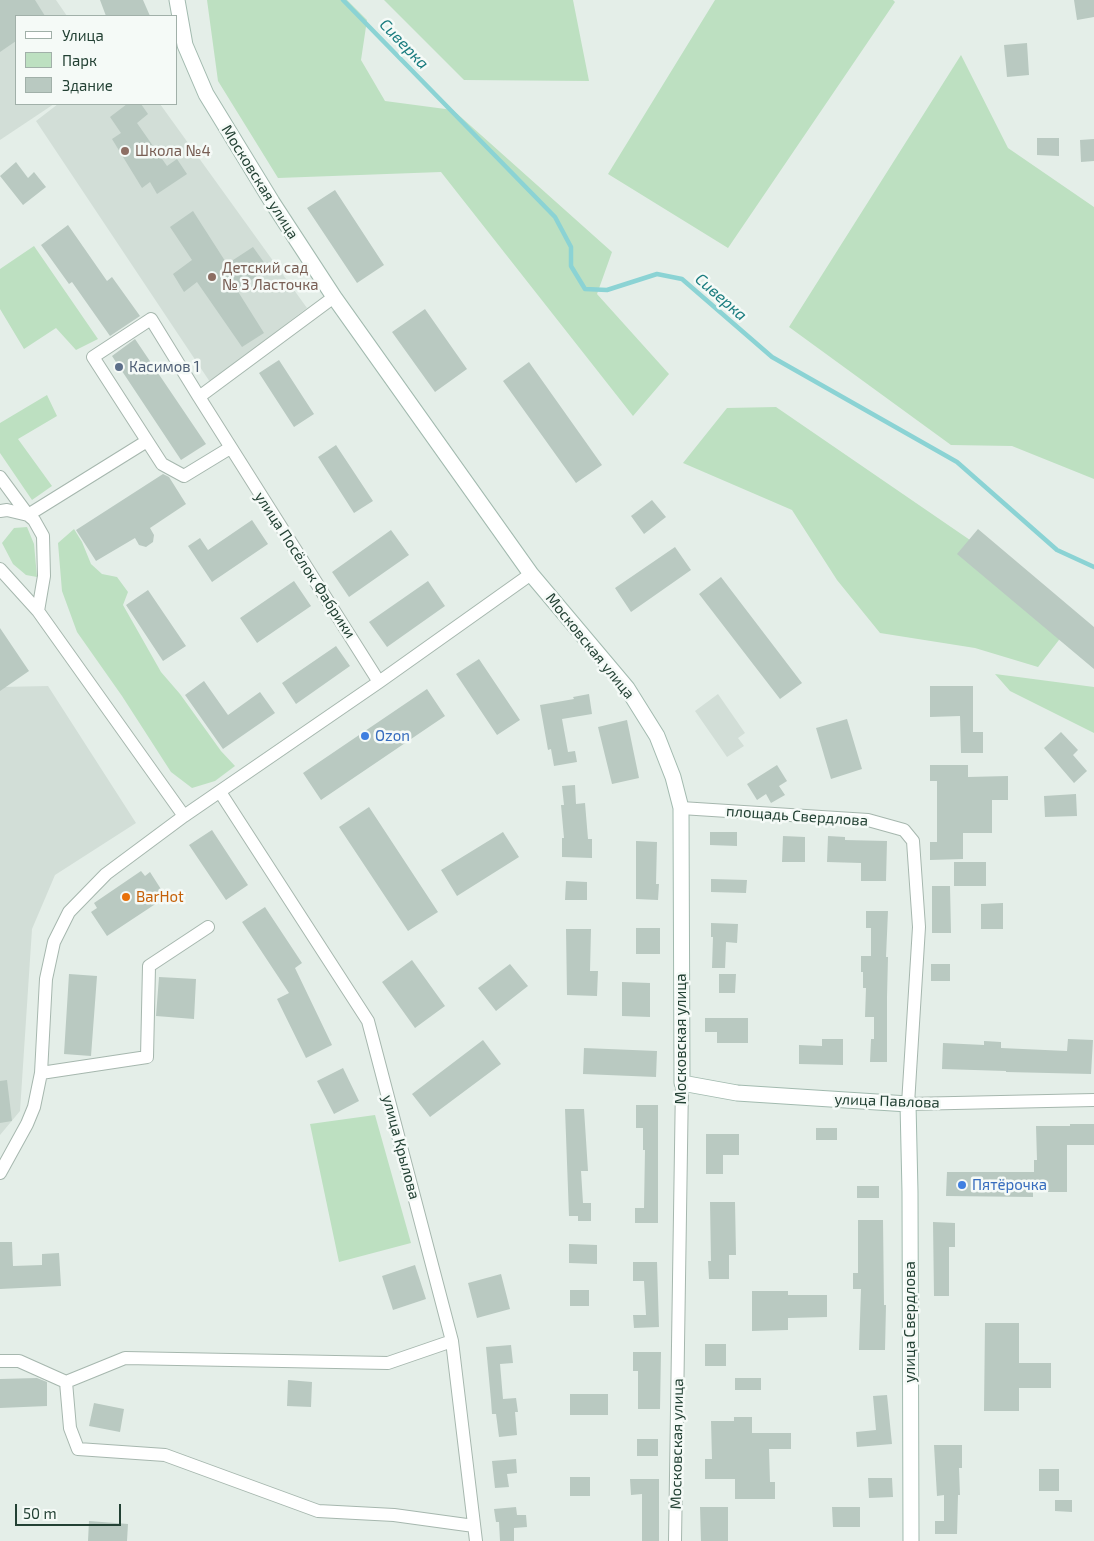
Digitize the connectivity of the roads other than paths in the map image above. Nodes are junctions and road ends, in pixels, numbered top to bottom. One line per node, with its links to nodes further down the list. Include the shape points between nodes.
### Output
1 (177, 0): 2 (main road, Московская улица, via 185,45 206,94)
2 (334, 297): 3 (street); 10 (main road, Московская улица)
3 (199, 397): 4 (street, улица Посёлок Фабрики, via 151,319 93,357); 5 (street, улица Посёлок Фабрики)
4 (147, 441): 5 (street, улица Посёлок Фабрики, via 162,464 184,476); 8 (street)
5 (230, 448): 12 (street, улица Посёлок Фабрики)
6 (0, 477): 8 (street)
7 (0, 511): 8 (street)
8 (28, 515): 11 (street, via 43,536 44,576)
9 (0, 569): 11 (street)
10 (531, 574): 12 (street); 14 (main road, Московская улица, via 627,688 657,736)
11 (38, 611): 15 (street)
12 (379, 682): 13 (street)
13 (220, 792): 15 (street); 22 (street, улица Крылова, via 368,1021)
14 (681, 808): 18 (main road, Московская улица); 20 (street, площадь Свердлова, via 868,820 904,830 913,841 919,927)
15 (184, 816): 17 (street, via 106,874 69,912 54,942 46,978)
16 (208, 927): 17 (street, via 149,966 147,1057)
17 (41, 1073): 21 (street, via 27,1124)
18 (682, 1083): 20 (main road, улица Павлова, via 737,1092); 27 (street, Московская улица)
19 (1094, 1100): 20 (street, улица Павлова)
20 (908, 1104): 28 (main road, улица Свердлова)
21 (0, 1173)
22 (452, 1341): 24 (street, via 388,1363 124,1358); 25 (street, улица Крылова)
23 (0, 1361): 24 (street, via 19,1360)
24 (66, 1382): 25 (street, via 70,1428 78,1449 165,1456 318,1511 394,1515)
25 (474, 1526): 26 (street, улица Крылова)
26 (476, 1541)
27 (675, 1541)
28 (911, 1541)

